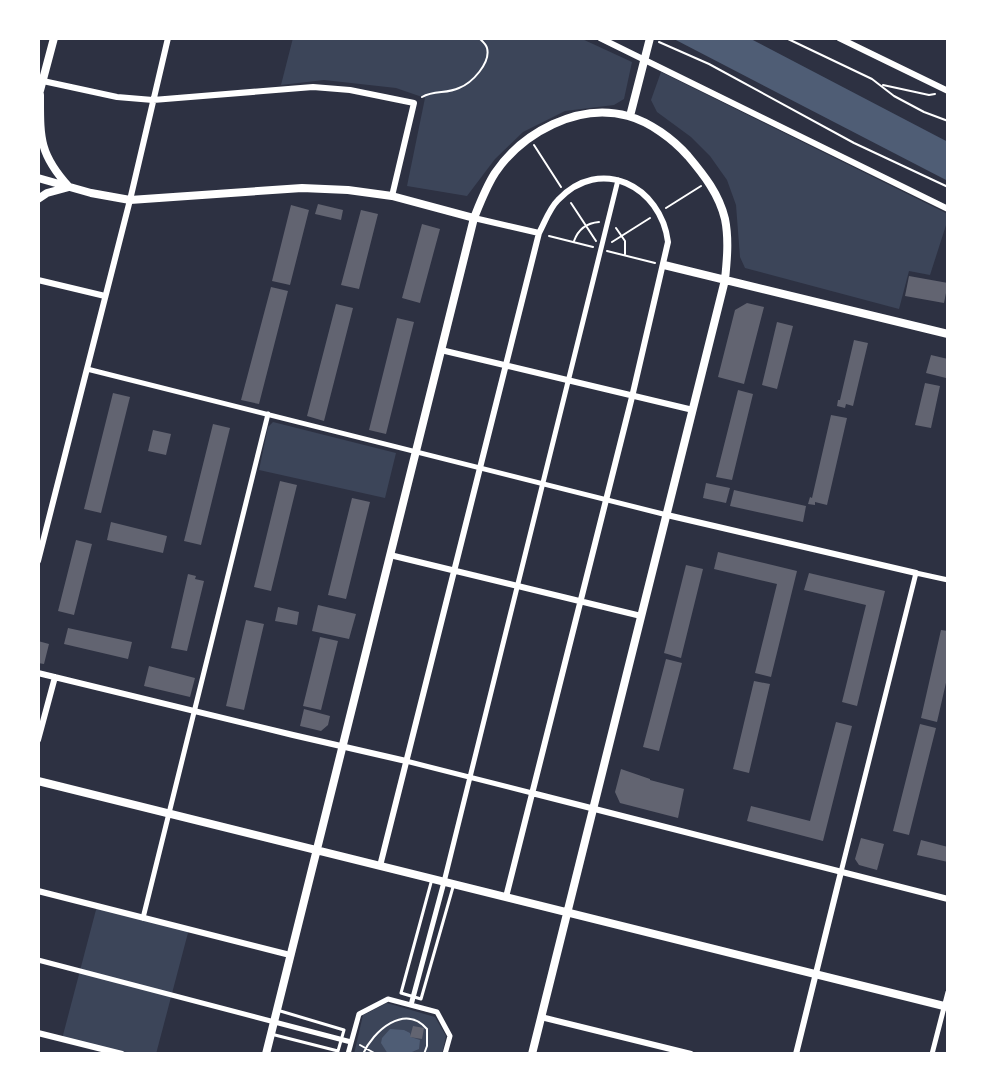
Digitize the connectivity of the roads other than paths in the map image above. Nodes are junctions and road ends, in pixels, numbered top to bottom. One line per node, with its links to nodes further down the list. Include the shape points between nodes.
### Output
1 (54, 38): 8 (street)
2 (168, 38): 11 (street)
3 (600, 38): 7 (street)
4 (650, 38): 7 (street)
5 (839, 38): 6 (street)
6 (854, 42): 9 (street)
7 (645, 57): 12 (street); 19 (street)
8 (43, 81): 10 (street); 11 (street)
9 (948, 91)
10 (39, 97): 15 (street, via 45,154)
11 (153, 100): 16 (street, via 313,87 414,103); 18 (street)
12 (630, 116): 20 (street, via 581,116 529,138 496,172); 24 (street, via 678,144 709,181 725,219)
13 (38, 178): 15 (street)
14 (618, 180): 21 (street, via 593,180 572,188 555,202); 22 (street, via 645,194 659,212 667,229); 30 (street)
15 (69, 187): 17 (street); 18 (street)
16 (392, 196): 18 (street, via 302,188); 20 (street)
17 (38, 199)
18 (130, 200): 25 (street)
19 (948, 209)
20 (474, 218): 21 (street); 27 (street)
21 (539, 233): 28 (street)
22 (664, 265): 24 (street); 31 (street)
23 (38, 280): 25 (street)
24 (725, 280): 26 (street); 32 (street)
25 (105, 296): 29 (street)
26 (948, 334)
27 (441, 350): 28 (street); 34 (street)
28 (506, 366): 30 (street); 35 (street)
29 (87, 369): 33 (street); 40 (street)
30 (568, 381): 31 (street); 36 (street)
31 (632, 397): 32 (street); 37 (street)
32 (693, 410): 39 (street)
33 (268, 414): 34 (street); 51 (street)
34 (416, 451): 35 (street); 41 (street)
35 (480, 467): 36 (street); 43 (street)
36 (543, 483): 37 (street); 46 (street)
37 (606, 499): 39 (street); 47 (street)
38 (38, 514): 40 (street)
39 (667, 515): 44 (street); 48 (street)
40 (49, 517): 42 (street)
41 (390, 555): 43 (street); 53 (street)
42 (38, 561)
43 (454, 571): 46 (street); 54 (street)
44 (916, 573): 45 (street); 62 (street)
45 (948, 580)
46 (517, 586): 47 (street); 55 (street)
47 (580, 602): 48 (street); 57 (street)
48 (641, 616): 58 (street)
49 (38, 673): 50 (street)
50 (55, 677): 51 (street); 52 (street)
51 (194, 711): 53 (street); 59 (street)
52 (38, 740)
53 (343, 747): 54 (street); 60 (street)
54 (406, 761): 55 (street); 61 (street)
55 (469, 777): 57 (street); 64 (street)
56 (38, 781): 59 (street)
57 (532, 793): 58 (street); 67 (street)
58 (593, 809): 62 (street); 69 (street)
59 (169, 814): 60 (street); 70 (street)
60 (317, 850): 61 (street); 71 (street)
61 (380, 866): 63 (street)
62 (841, 872): 68 (street); 73 (street)
63 (432, 879): 64 (street); 75 (lane, via 401,993)
64 (444, 882): 65 (street); 75 (street)
65 (454, 884): 67 (street); 75 (lane, via 421,999)
66 (38, 891): 70 (street)
67 (506, 897): 69 (street)
68 (948, 899)
69 (568, 913): 73 (street); 79 (street)
70 (143, 918): 71 (street)
71 (290, 955): 78 (street)
72 (38, 960): 80 (street)
73 (816, 974): 77 (street); 92 (street)
74 (948, 992): 77 (street)
75 (413, 997): 76 (street)
76 (411, 1005): 84 (street, via 388,999 359,1014); 89 (street, via 437,1012 450,1036)
77 (946, 1007): 93 (street)
78 (277, 1010): 80 (street); 83 (lane, via 344,1030)
79 (541, 1017): 90 (street); 91 (street)
80 (274, 1021): 82 (street); 83 (street)
81 (38, 1033): 85 (street)
82 (271, 1034): 83 (lane, via 338,1051); 87 (street)
83 (341, 1039): 84 (street)
84 (351, 1042): 88 (street)
85 (109, 1052): 86 (street)
86 (122, 1054)
87 (266, 1054)
88 (348, 1054)
89 (445, 1054)
90 (532, 1054)
91 (691, 1054)
92 (796, 1054)
93 (932, 1054)

